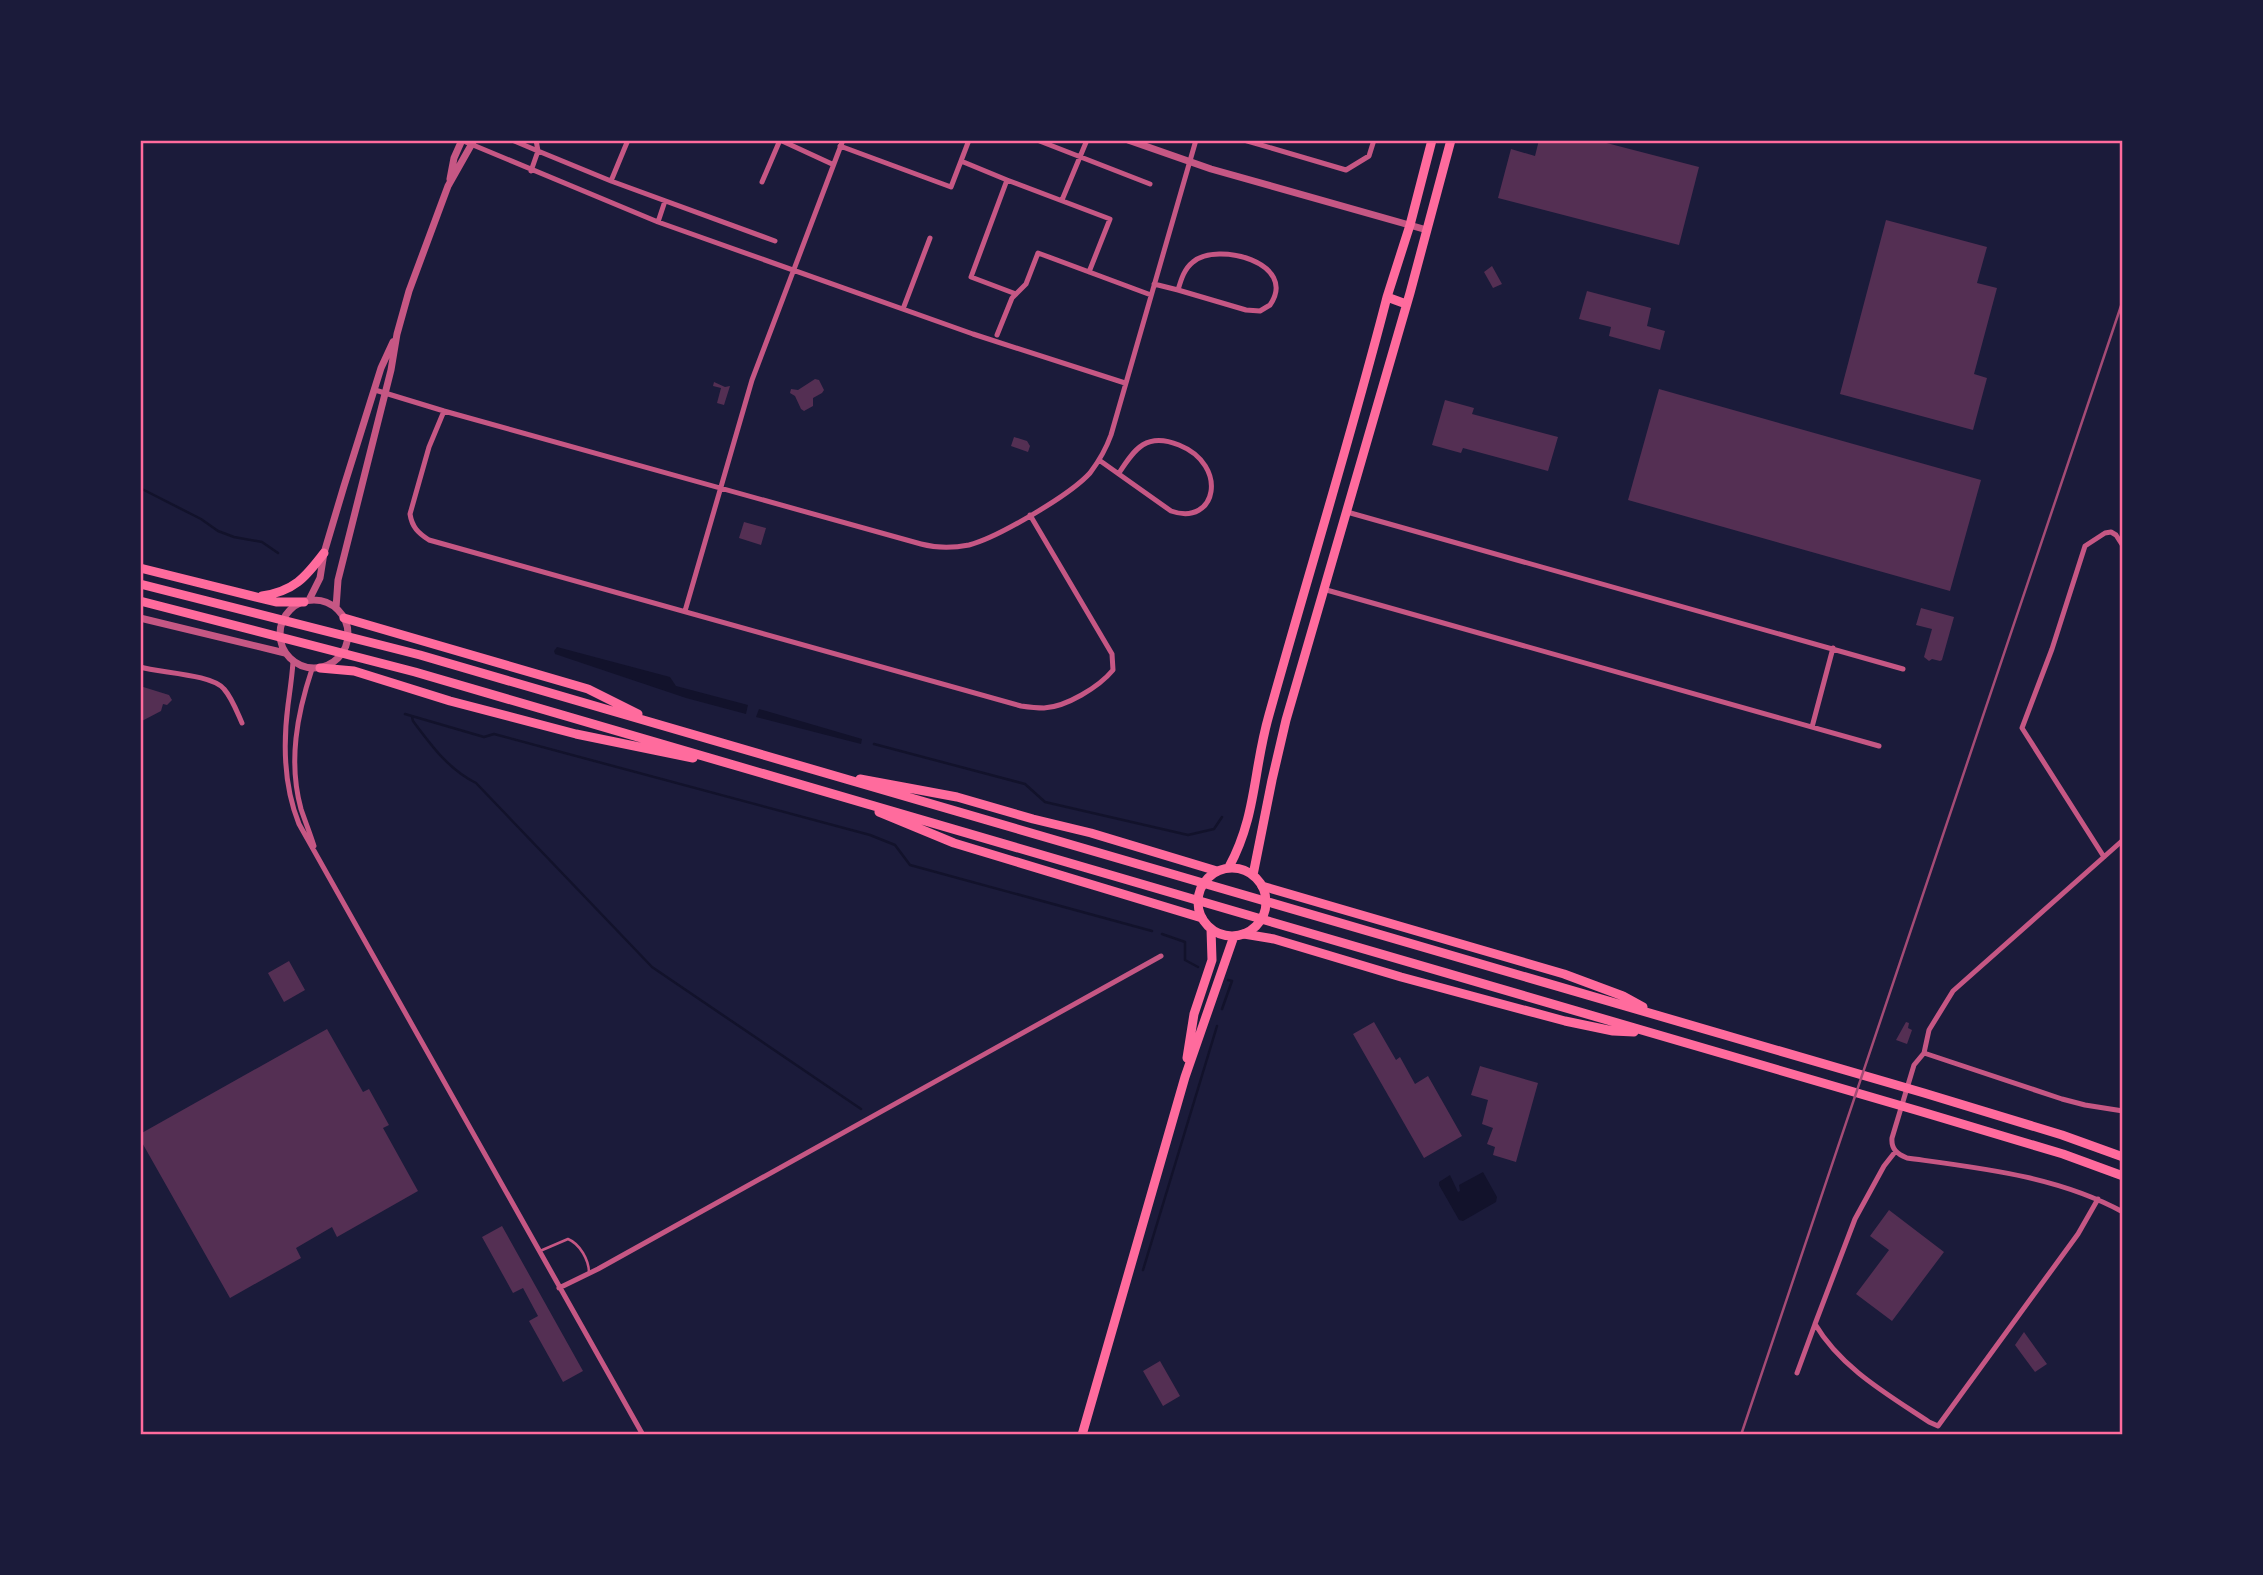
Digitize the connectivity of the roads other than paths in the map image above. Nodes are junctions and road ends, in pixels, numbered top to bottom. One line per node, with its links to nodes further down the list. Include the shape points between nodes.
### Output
1 (461, 140): 14 (street); 28 (street)
2 (512, 140): 17 (street)
3 (536, 140): 17 (street)
4 (628, 140): 25 (street)
5 (780, 140): 22 (street); 26 (street)
6 (969, 140): 20 (street)
7 (1037, 140): 19 (street)
8 (1087, 140): 19 (street)
9 (1128, 140): 21 (street)
10 (1196, 140): 21 (street)
11 (1244, 140): 12 (street, via 1346,170 1369,156)
12 (1374, 140)
13 (1451, 140): 18 (main road)
14 (473, 142): 23 (street); 28 (street)
15 (841, 143): 20 (street, via 951,187); 22 (street)
16 (1431, 143): 18 (main road); 32 (main road)
17 (538, 151): 23 (street); 25 (street)
18 (1448, 151): 33 (main road)
19 (1079, 158): 27 (street); 29 (street)
20 (961, 161): 24 (street)
21 (1190, 161): 32 (street); 38 (street)
22 (832, 164): 36 (street)
23 (531, 171): 31 (street)
24 (1007, 180): 29 (street); 40 (street, via 971,277)
25 (611, 181): 30 (street)
26 (762, 182)
27 (1150, 184)
28 (449, 186): 45 (street)
29 (1062, 200): 37 (street, via 1110,219)
30 (665, 201): 31 (street); 35 (street)
31 (658, 222): 36 (street)
32 (1410, 225): 33 (street); 42 (main road)
33 (1427, 230): 43 (main road)
34 (930, 238): 44 (street)
35 (775, 241)
36 (792, 270): 44 (street); 53 (street)
37 (1089, 272): 40 (street, via 1038,253 1027,284); 41 (street)
38 (1154, 284): 39 (street); 41 (street)
39 (1178, 290): 39 (street, via 1191,262 1217,254 1260,264 1275,277 1277,288 1270,305 1256,311)
40 (1016, 294): 46 (street)
41 (1151, 295): 47 (street)
42 (1387, 297): 43 (main road); 74 (main road)
43 (1406, 304): 54 (main road)
44 (903, 309): 47 (street)
45 (397, 334): 48 (street); 49 (street)
46 (997, 335)
47 (1125, 383): 51 (street)
48 (375, 390): 49 (street); 57 (street)
49 (385, 393): 50 (street); 64 (street, via 338,580)
50 (444, 411): 53 (street); 65 (street, via 410,514 419,533 429,540)
51 (1099, 460): 52 (street); 55 (street, via 1072,489)
52 (1119, 473): 52 (street, via 1178,513 1193,513 1211,494 1205,463 1172,442 1141,445)
53 (720, 486): 55 (street, via 937,547 983,540); 65 (street)
54 (1345, 511): 60 (main road); 68 (street)
55 (1030, 515): 65 (street, via 1112,654 1112,670 1104,681 1060,705 1021,706)
56 (2123, 546): 85 (street, via 2111,532 2085,546 2022,728)
57 (324, 553): 61 (main road, via 310,573 291,588); 63 (street, via 320,578)
58 (140, 569): 61 (main road)
59 (140, 584): 77 (main road, via 420,655)
60 (1323, 589): 75 (main road); 78 (street)
61 (257, 597): 63 (main road, via 283,603)
62 (140, 601): 80 (main road, via 415,672)
63 (306, 601): 64 (street); 69 (street, via 283,618 280,636)
64 (337, 608): 67 (street)
65 (685, 611)
66 (140, 618): 69 (street)
67 (344, 618): 72 (street, via 346,645 337,660); 77 (main road, via 588,690)
68 (1833, 648): 73 (street); 78 (street)
69 (285, 653): 70 (street)
70 (293, 662): 72 (street); 84 (street, via 286,769 294,812)
71 (140, 667): 76 (street, via 217,682)
72 (316, 668): 80 (main road, via 354,671 576,734); 84 (street, via 300,704 295,764 302,810)
73 (1903, 669)
74 (1268, 717): 75 (main road); 86 (main road, via 1250,816)
75 (1286, 720): 88 (main road)
76 (242, 723)
77 (658, 724): 81 (main road)
78 (1812, 727): 79 (street)
79 (1879, 746)
80 (719, 761): 82 (main road)
81 (836, 776): 87 (main road, via 957,797); 96 (main road)
82 (852, 800): 90 (main road, via 954,843); 98 (main road)
83 (2123, 840): 85 (street)
84 (316, 852): 107 (street)
85 (2104, 856): 99 (street, via 1953,991 1933,1022)
86 (1229, 867): 87 (main road); 88 (main road)
87 (1217, 871): 90 (main road, via 1201,886 1198,908)
88 (1254, 875): 89 (main road)
89 (1262, 886): 92 (main road, via 1266,908 1254,928); 96 (main road, via 1564,974 1623,996)
90 (1202, 918): 91 (main road)
91 (1212, 929): 93 (main road); 95 (main road, via 1212,960)
92 (1244, 934): 93 (main road); 98 (main road, via 1565,1021)
93 (1234, 936): 97 (main road)
94 (1161, 956): 108 (street)
95 (1198, 1000): 97 (main road); 100 (main road)
96 (1653, 1014): 103 (main road)
97 (1206, 1016): 100 (main road)
98 (1650, 1034): 104 (main road, via 2063,1154)
99 (1924, 1053): 101 (street, via 2062,1099); 102 (street, via 1914,1065 1897,1121 1892,1142)
100 (1185, 1077): 113 (main road)
101 (2123, 1111)
102 (1895, 1152): 105 (street, via 1907,1158 2045,1182); 110 (street, via 1855,1219)
103 (2123, 1157)
104 (2123, 1176)
105 (2098, 1199): 106 (street); 110 (street, via 2078,1234 1938,1426 1875,1387 1825,1341)
106 (2123, 1212)
107 (539, 1252): 108 (lane, via 568,1239 581,1251); 109 (street)
108 (589, 1273): 109 (street)
109 (559, 1287): 112 (street)
110 (1815, 1324): 111 (street)
111 (1797, 1373)
112 (643, 1435)
113 (1082, 1435)

